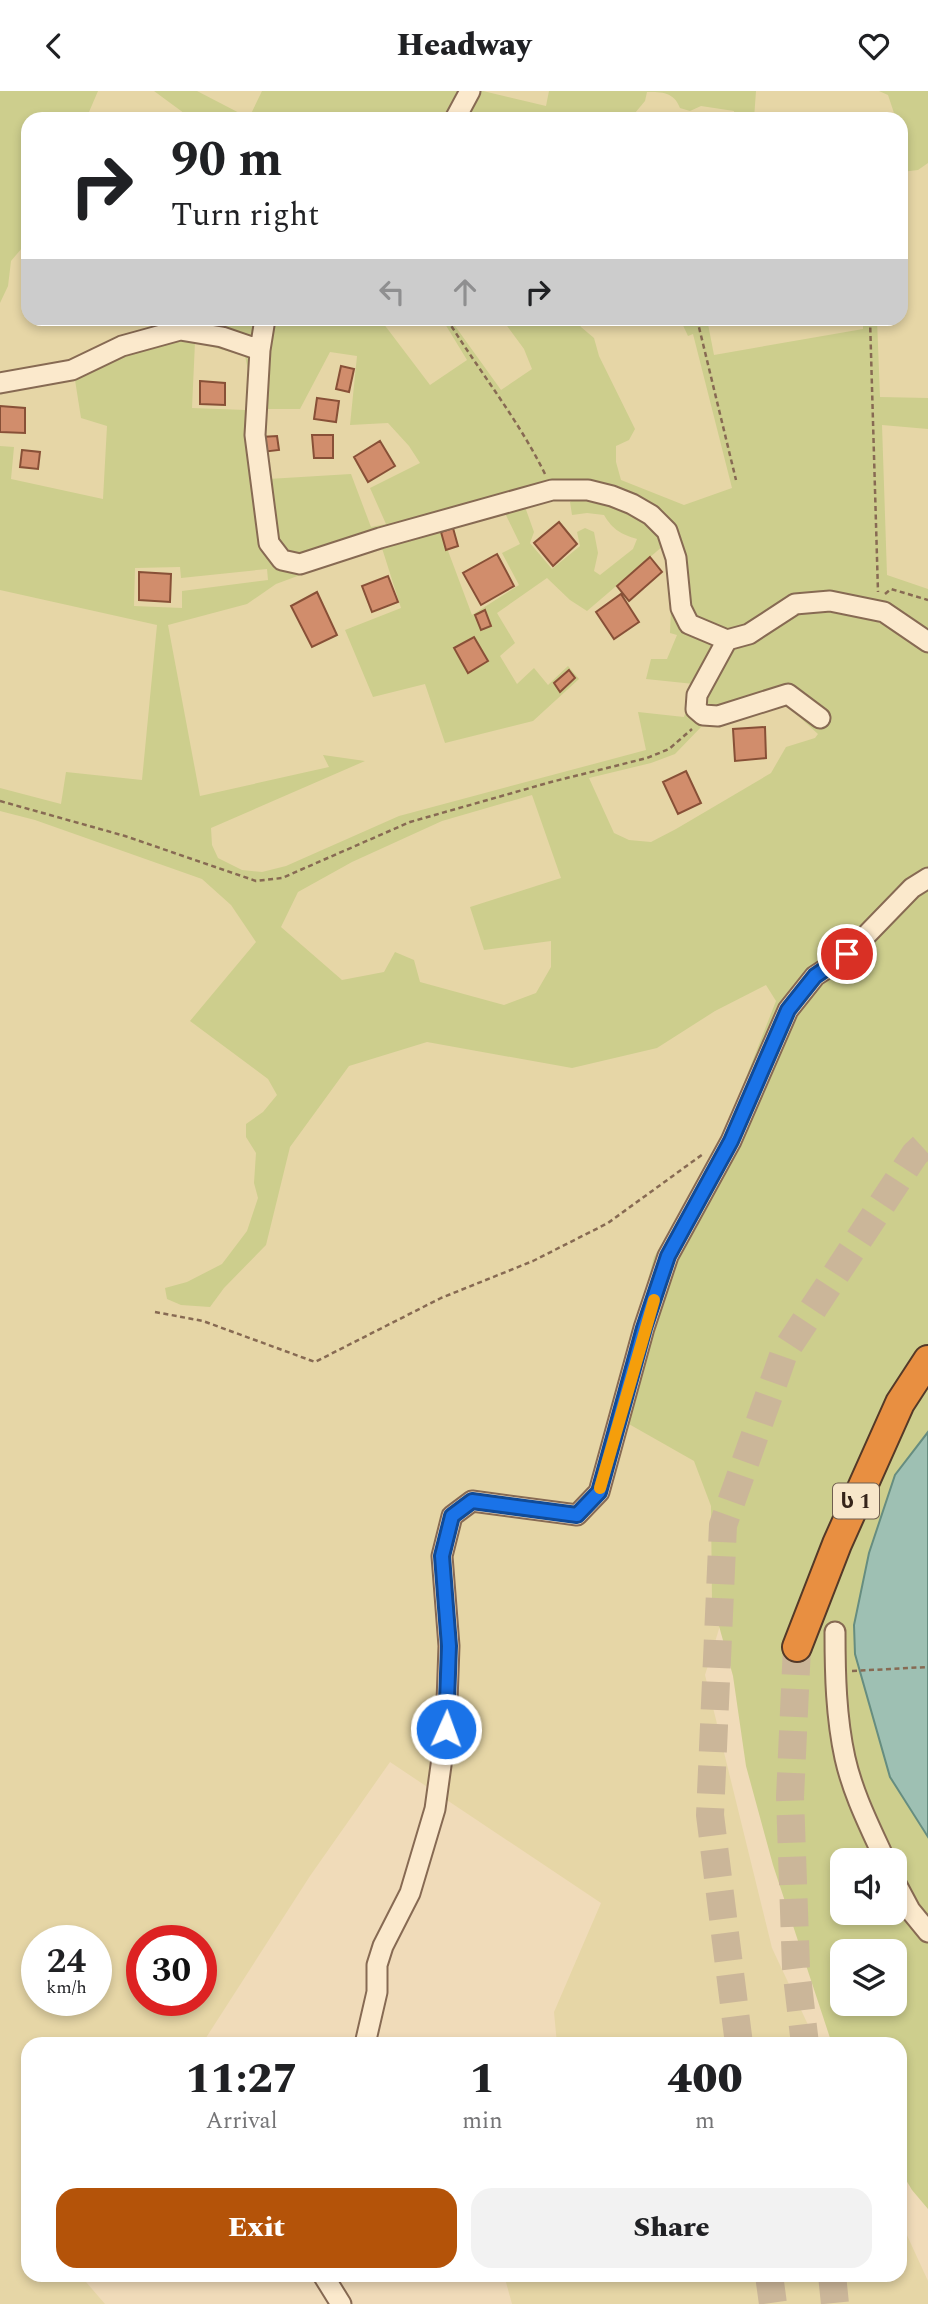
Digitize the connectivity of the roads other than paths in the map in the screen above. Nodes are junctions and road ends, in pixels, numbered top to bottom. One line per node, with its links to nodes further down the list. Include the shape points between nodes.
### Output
1 (470, 91): 2 (street)
2 (459, 112)
3 (264, 326): 4 (street)
4 (260, 350): 5 (street, via 180,330 121,346 72,370); 6 (street, via 255,435 269,543 282,559 300,564 552,490 588,491 632,503 667,531 677,558 681,608 690,624)
5 (0, 383)
6 (727, 640): 7 (street, via 749,634 795,604 830,601 884,612); 8 (street, via 697,695 696,709 703,716 718,716 788,694)
7 (928, 642)
8 (820, 717)
9 (928, 878): 16 (street, via 912,888 847,954 815,976 788,1010 731,1141 668,1256 599,1492 577,1515 472,1501 452,1516 442,1556 449,1646 446,1729 435,1809 410,1893 377,1965 377,1992)
10 (928, 1360): 12 (highway, ს 1, via 900,1403)
11 (835, 1632): 13 (street, via 838,1721 845,1760)
12 (797, 1647)
13 (879, 1848)
14 (907, 1904): 15 (street)
15 (928, 1933)
16 (367, 2037)
17 (327, 2282): 18 (street)
18 (341, 2304)

